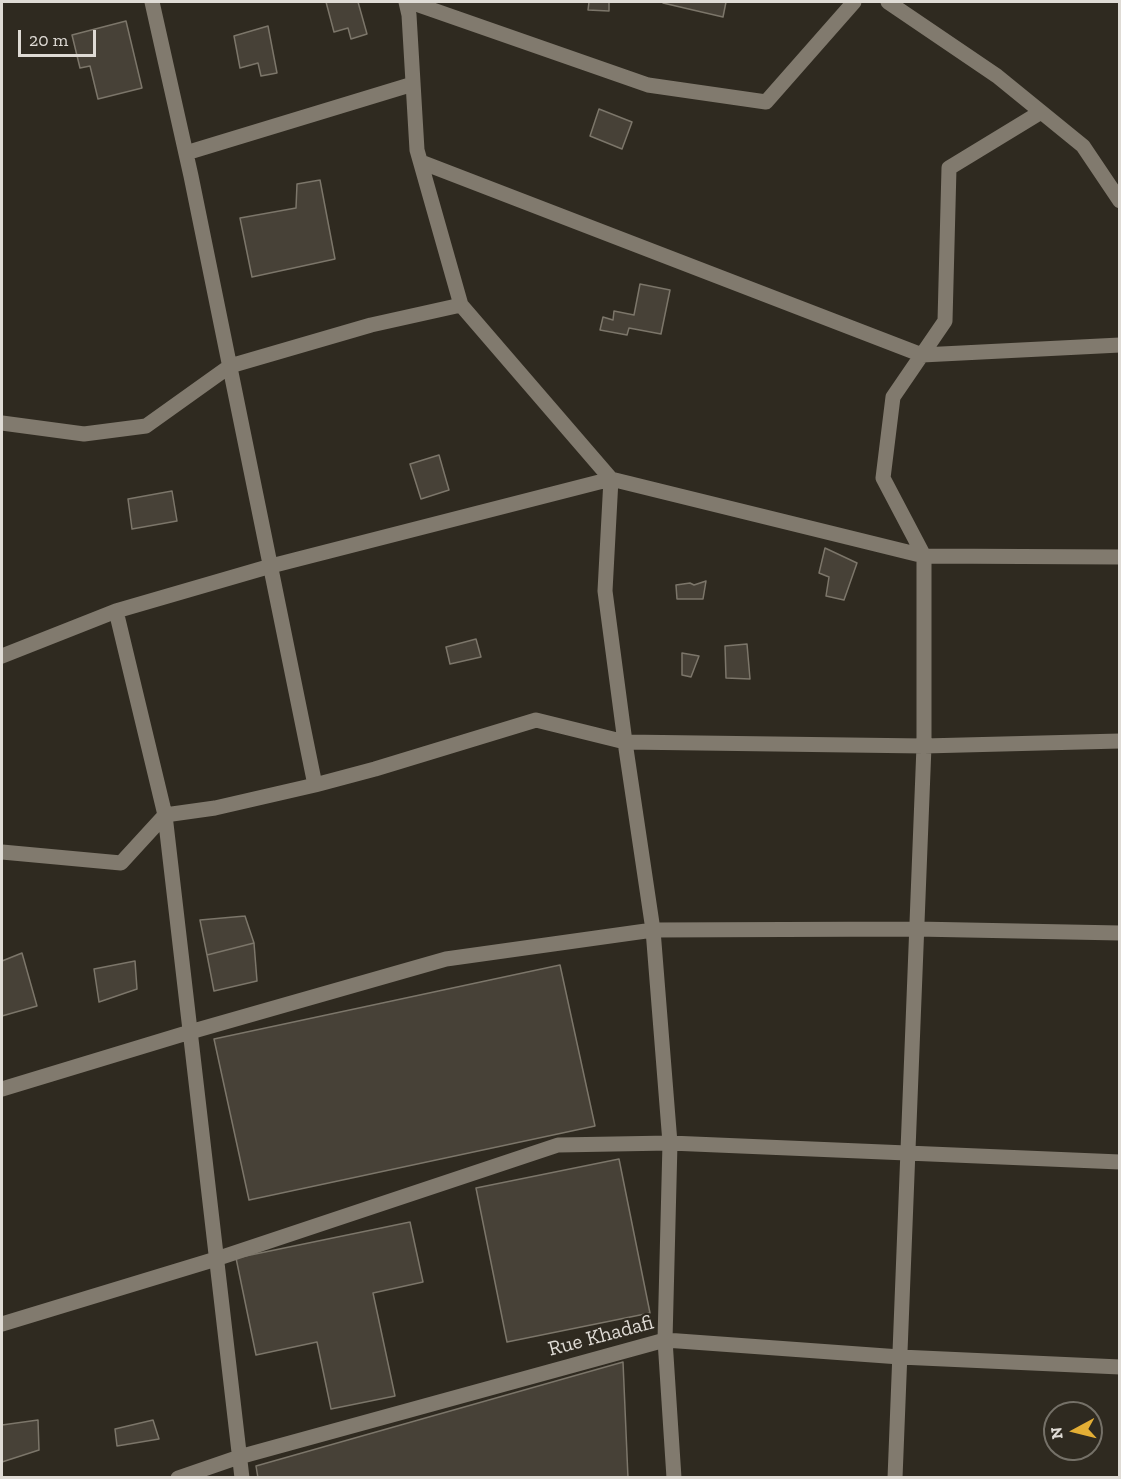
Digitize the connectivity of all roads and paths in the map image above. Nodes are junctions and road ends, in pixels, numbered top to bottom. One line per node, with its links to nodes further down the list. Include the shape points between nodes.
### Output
1 (152, 2): 7 (street)
2 (408, 2): 3 (street, via 648,85 766,102); 5 (street)
3 (854, 2)
4 (888, 2): 6 (street, via 997,76)
5 (413, 84): 7 (street); 8 (street)
6 (1041, 112): 9 (street, via 1083,146); 12 (street, via 949,168 945,321)
7 (186, 153): 13 (street)
8 (421, 162): 10 (street); 12 (street)
9 (1119, 201)
10 (460, 305): 13 (street, via 371,325); 15 (street)
11 (1119, 345): 12 (street)
12 (922, 355): 16 (street, via 893,397 883,478)
13 (230, 366): 14 (street, via 146,426 84,434); 18 (street)
14 (2, 423)
15 (611, 479): 16 (street); 18 (street); 22 (street, via 605,591)
16 (924, 556): 17 (street); 23 (street)
17 (1119, 557)
18 (271, 566): 19 (street); 24 (street)
19 (116, 611): 20 (street); 25 (street)
20 (2, 656)
21 (1119, 741): 23 (street)
22 (625, 742): 23 (street); 24 (street, via 536,720); 28 (street)
23 (924, 746): 27 (street)
24 (315, 784): 25 (street, via 215,808)
25 (165, 815): 26 (street, via 121,863); 30 (street)
26 (2, 852)
27 (916, 929): 28 (street); 29 (street); 33 (street)
28 (653, 930): 30 (street, via 446,958); 32 (street)
29 (1119, 933)
30 (190, 1032): 31 (street); 35 (street)
31 (2, 1089)
32 (670, 1143): 33 (street); 35 (street, via 558,1145); 37 (street)
33 (908, 1153): 34 (street); 38 (street)
34 (1119, 1162)
35 (216, 1259): 36 (street); 40 (street)
36 (2, 1324)
37 (665, 1340): 38 (street, Rue Khadafi); 40 (street, Rue Khadafi); 43 (street)
38 (900, 1357): 39 (street, Rue Khadafi); 44 (street)
39 (1119, 1367)
40 (239, 1457): 41 (street, Rue Khadafi); 42 (street)
41 (178, 1478)
42 (242, 1478)
43 (674, 1478)
44 (895, 1478)

